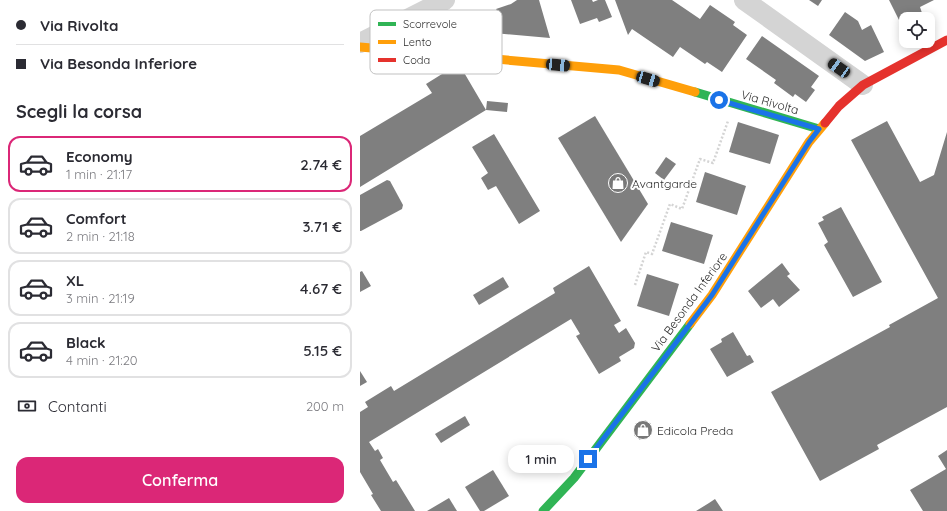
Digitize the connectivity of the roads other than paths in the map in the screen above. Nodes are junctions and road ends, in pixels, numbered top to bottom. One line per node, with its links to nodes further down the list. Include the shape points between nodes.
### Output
1 (444, 0): 3 (street)
2 (744, 0): 10 (street)
3 (424, 10)
4 (370, 38): 6 (street)
5 (947, 40): 10 (street, Via Besonda Inferiore)
6 (360, 43)
7 (360, 47): 8 (street, Via Rivolta)
8 (370, 48)
9 (502, 60): 11 (street, Via Rivolta, via 619,70)
10 (863, 85): 11 (street, Via Besonda Inferiore, via 839,106)
11 (819, 129): 12 (street, Via Besonda Inferiore, via 712,295 574,478)
12 (543, 511)

